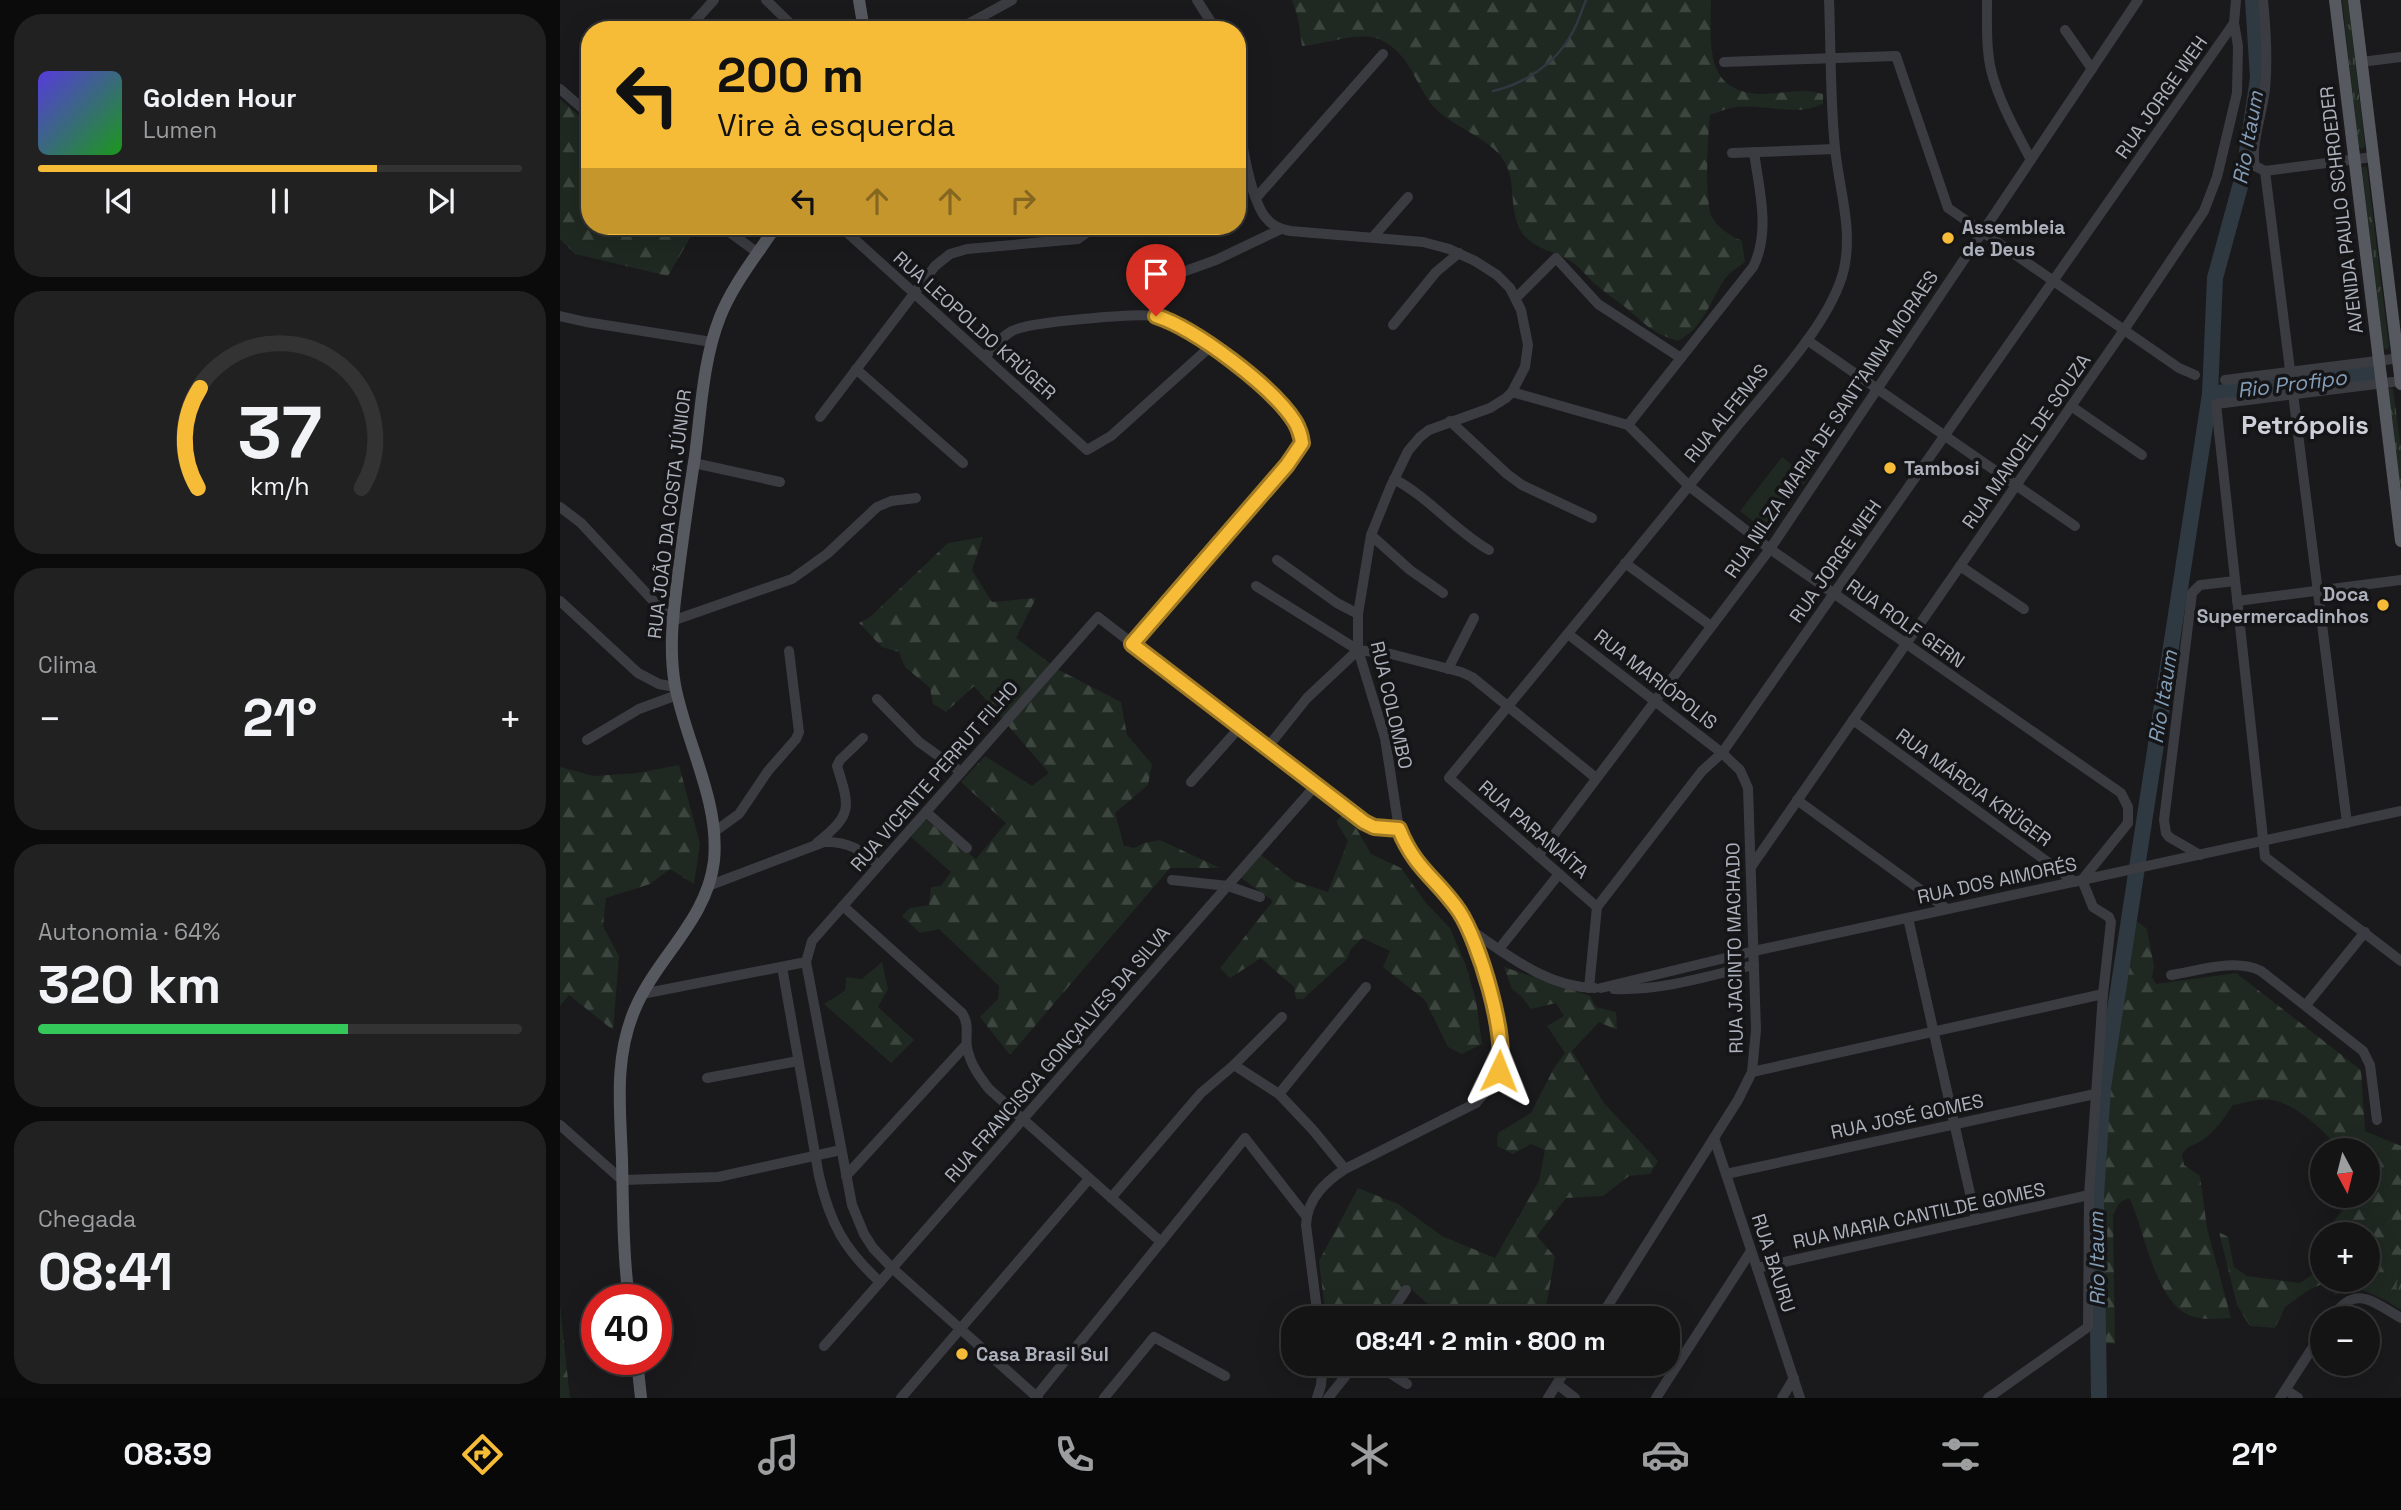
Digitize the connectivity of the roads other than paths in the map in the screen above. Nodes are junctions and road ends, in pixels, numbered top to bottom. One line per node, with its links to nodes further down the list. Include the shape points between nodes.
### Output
1 (714, 0): 13 (street)
2 (766, 0): 14 (street)
3 (859, 0): 15 (main road)
4 (1012, 0): 16 (street)
5 (1197, 0): 17 (street)
6 (1829, 0): 22 (street, RUA ALFENAS)
7 (1987, 0): 34 (street, via 1992,72)
8 (2138, 0): 25 (street, RUA NILZA MARIA DE SANT'ANNA MORAES)
9 (2236, 0): 18 (street, RUA MANOEL DE SOUZA)
10 (2263, 0): 35 (street, via 2267,70 2253,158 2255,166)
11 (2335, 0): 33 (main road, AVENIDA PAULO SCHROEDER)
12 (2354, 0): 24 (main road, AVENIDA PAULO SCHROEDER)
13 (695, 21)
14 (787, 21)
15 (862, 21)
16 (980, 21)
17 (1210, 21)
18 (2234, 23): 47 (street, RUA JORGE WEH); 53 (street, RUA MANOEL DE SOUZA, via 2237,93 2211,194 2185,242)
19 (2065, 30): 25 (street)
20 (1383, 54): 37 (street)
21 (2401, 57): 24 (street)
22 (1831, 58): 23 (street); 28 (street, RUA ALFENAS); 39 (street, via 1896,56 1948,208)
23 (1724, 62)
24 (2361, 62): 32 (main road, AVENIDA PAULO SCHROEDER)
25 (2092, 69): 34 (street, RUA NILZA MARIA DE SANT'ANNA MORAES)
26 (560, 89): 27 (street)
27 (581, 107)
28 (1835, 149): 29 (street); 54 (street, RUA ALFENAS, via 1846,216 1844,267 1827,311)
29 (1754, 152): 30 (street); 58 (street, via 1763,228 1759,257)
30 (1732, 153)
31 (1246, 154): 37 (street)
32 (2373, 157): 33 (street); 59 (main road, AVENIDA PAULO SCHROEDER)
33 (2355, 159): 35 (street); 60 (main road, AVENIDA PAULO SCHROEDER)
34 (2031, 160): 39 (street, RUA NILZA MARIA DE SANT'ANNA MORAES)
35 (2265, 171): 62 (street)
36 (1408, 197): 44 (street)
37 (1256, 198): 38 (street, via 1266,218)
38 (1282, 229): 44 (street); 48 (street)
39 (1983, 232): 47 (street); 67 (street, RUA NILZA MARIA DE SANT'ANNA MORAES)
40 (733, 235): 45 (street)
41 (770, 235): 45 (main road, RUA JOÃO DA COSTA JÚNIOR)
42 (850, 235): 49 (street, RUA LEOPOLDO KRÜGER)
43 (1084, 235): 49 (street, via 958,251 935,265)
44 (1373, 237): 46 (street, via 1423,242)
45 (758, 253): 55 (main road, RUA JOÃO DA COSTA JÚNIOR, via 728,299)
46 (1459, 253): 50 (street, via 1497,275); 52 (street, via 1436,272)
47 (2053, 281): 53 (street); 74 (street, RUA JORGE WEH)
48 (1149, 284)
49 (914, 293): 57 (street, RUA LEOPOLDO KRÜGER); 61 (street)
50 (1516, 298): 58 (street, via 1556,258 1598,304); 68 (street, via 1528,356)
51 (560, 316): 55 (street)
52 (1394, 325)
53 (2124, 330): 63 (street); 70 (street, RUA MANOEL DE SOUZA)
54 (1807, 340): 67 (street); 81 (street, RUA ALFENAS)
55 (712, 342): 76 (main road, RUA JOÃO DA COSTA JÚNIOR)
56 (1212, 346): 57 (street, via 1164,319 1145,316 1019,328); 57 (street, RUA LEOPOLDO KRÜGER, via 1111,436 1087,450); 107 (street, via 1279,403 1297,425 1302,443)
57 (985, 357)
58 (1681, 358): 73 (street)
59 (2399, 358): 60 (street); 65 (main road, AVENIDA PAULO SCHROEDER)
60 (2379, 361): 62 (street); 66 (main road, AVENIDA PAULO SCHROEDER)
61 (856, 369): 71 (street); 77 (street)
62 (2291, 372): 64 (street); 69 (street)
63 (2195, 375)
64 (2225, 380)
65 (2401, 382): 66 (street)
66 (2382, 383): 69 (street); 87 (main road, AVENIDA PAULO SCHROEDER)
67 (1877, 388): 74 (street); 88 (street, RUA NILZA MARIA DE SANT'ANNA MORAES)
68 (1512, 392): 72 (street, RUA COLOMBO, via 1490,408); 73 (street, RUA ROLF GERN)
69 (2294, 394): 93 (street, via 2216,404); 96 (street)
70 (2071, 406): 75 (street); 80 (street, RUA MANOEL DE SOUZA)
71 (820, 416)
72 (1450, 421): 78 (street, RUA COLOMBO, via 1420,436); 84 (street, via 1522,485)
73 (1628, 425): 81 (street, RUA ROLF GERN)
74 (1945, 436): 80 (street); 98 (street, RUA JORGE WEH)
75 (2142, 455)
76 (694, 463): 79 (street); 104 (main road, RUA JOÃO DA COSTA JÚNIOR)
77 (962, 463)
78 (1394, 480): 86 (street, RUA COLOMBO); 89 (street)
79 (780, 482)
80 (2017, 485): 85 (street); 92 (street, RUA MANOEL DE SOUZA)
81 (1689, 486): 88 (street, RUA ROLF GERN); 91 (street, RUA ALFENAS)
82 (916, 498): 104 (street, via 877,507 813,566 792,579)
83 (560, 506): 104 (street)
84 (1592, 517)
85 (2075, 526)
86 (1371, 536): 97 (street); 102 (street, RUA COLOMBO)
87 (2401, 540)
88 (1770, 549): 98 (street, RUA ROLF GERN); 105 (street, RUA NILZA MARIA DE SANT'ANNA MORAES)
89 (1489, 550)
90 (1277, 561): 102 (street)
91 (1625, 563): 105 (street); 106 (street, RUA ALFENAS)
92 (1960, 566): 101 (street); 108 (street, RUA MANOEL DE SOUZA)
93 (2235, 580): 100 (street); 136 (street, via 2200,585 2192,593 2164,820 2169,837)
94 (2401, 580): 96 (street)
95 (1256, 586): 109 (street)
96 (2318, 591): 100 (street); 130 (street)
97 (1443, 593)
98 (1833, 594): 108 (street, RUA ROLF GERN); 121 (street, RUA JORGE WEH)
99 (560, 601): 112 (street, via 638,673)
100 (2237, 601): 133 (street)
101 (2024, 609)
102 (1358, 614): 109 (street, RUA COLOMBO)
103 (1474, 618): 111 (street)
104 (672, 621): 112 (main road, RUA JOÃO DA COSTA JÚNIOR)
105 (1711, 626): 114 (street, RUA NILZA MARIA DE SANT'ANNA MORAES)
106 (1567, 634): 114 (street, RUA MARIÓPOLIS); 115 (street, RUA ALFENAS)
107 (1132, 644): 117 (street); 122 (street, RUA VICENTE PERRUT FILHO, via 1098,617)
108 (1905, 645): 116 (street, RUA MANOEL DE SOUZA); 142 (street, RUA ROLF GERN, via 2125,799 2128,822)
109 (1358, 650): 111 (street); 120 (street, via 1307,698); 131 (street, RUA COLOMBO, via 1385,738)
110 (789, 651): 132 (street, via 799,732 739,814)
111 (1448, 669): 115 (street, via 1472,677)
112 (676, 691): 119 (street); 132 (main road, RUA JOÃO DA COSTA JÚNIOR)
113 (877, 699): 122 (street, via 919,742)
114 (1655, 701): 121 (street, RUA MARIÓPOLIS); 124 (street, RUA NILZA MARIA DE SANT'ANNA MORAES)
115 (1508, 706): 123 (street, RUA ALFENAS); 124 (street)
116 (1853, 720): 127 (street, RUA MANOEL DE SOUZA); 142 (street, RUA MÁRCIA KRÜGER)
117 (1240, 727): 120 (street); 125 (street)
118 (863, 738): 134 (street, via 837,766 846,795 842,821)
119 (587, 740)
120 (1267, 748): 126 (street)
121 (1722, 753): 139 (street, RUA JACINTO MACHADO, via 1740,770 1748,788); 147 (street, RUA JORGE WEH, via 1702,771)
122 (961, 772): 129 (street, RUA VICENTE PERRUT FILHO)
123 (1448, 778): 137 (street, RUA PARANAÍTA)
124 (1596, 778): 137 (street, RUA NILZA MARIA DE SANT'ANNA MORAES)
125 (1191, 782)
126 (1316, 785): 131 (street, via 1374,827); 144 (street, RUA FRANCISCA GONÇALVES DA SILVA)
127 (1797, 800): 139 (street, RUA MANOEL DE SOUZA); 148 (street)
128 (2401, 811): 130 (street, RUA DOS AIMORÉS)
129 (926, 812): 135 (street); 138 (street, RUA VICENTE PERRUT FILHO)
130 (2347, 823): 133 (street, RUA DOS AIMORÉS)
131 (1399, 829): 150 (street, RUA COLOMBO, via 1412,857)
132 (714, 832): 143 (main road, RUA JOÃO DA COSTA JÚNIOR)
133 (2263, 841): 136 (street, RUA DOS AIMORÉS); 151 (street, via 2264,857)
134 (817, 843): 138 (street, via 853,845); 143 (street)
135 (967, 848)
136 (2200, 855): 142 (street, RUA DOS AIMORÉS)
137 (1538, 856): 140 (street, RUA PARANAÍTA)
138 (879, 865): 146 (street, RUA VICENTE PERRUT FILHO)
139 (1751, 867): 153 (street, RUA JACINTO MACHADO)
140 (1559, 874): 147 (street, RUA PARANAÍTA); 152 (street)
141 (1172, 880): 144 (street)
142 (2078, 881): 148 (street, RUA DOS AIMORÉS); 163 (street, via 2093,907 2111,922)
143 (708, 886): 162 (main road, RUA JOÃO DA COSTA JÚNIOR, via 693,920)
144 (1228, 886): 145 (street); 174 (street, RUA FRANCISCA GONÇALVES DA SILVA)
145 (1259, 897)
146 (843, 906): 155 (street, RUA VICENTE PERRUT FILHO, via 812,941); 167 (street, via 962,1013 967,1020)
147 (1597, 907): 160 (street)
148 (1947, 909): 149 (street, RUA DOS AIMORÉS)
149 (1908, 918): 153 (street, RUA DOS AIMORÉS); 166 (street)
150 (1469, 929): 152 (street, RUA DOS AIMORÉS); 181 (street, RUA COLOMBO, via 1500,1037 1502,1061 1495,1080 1483,1097 1467,1108)
151 (2365, 932): 154 (street); 164 (street)
152 (1499, 949): 160 (street, RUA DOS AIMORÉS, via 1534,972)
153 (1754, 951): 156 (street, RUA JACINTO MACHADO); 161 (street, RUA DOS AIMORÉS)
154 (2401, 961)
155 (806, 962): 157 (street); 179 (street)
156 (1754, 965): 161 (street, RUA DOS AIMORÉS, via 1663,986); 170 (street, RUA JACINTO MACHADO)
157 (782, 967): 162 (street); 168 (street)
158 (2171, 975): 164 (street, via 2234,965 2253,967)
159 (1366, 987): 172 (street)
160 (1589, 988): 161 (street, RUA DOS AIMORÉS)
161 (1601, 988)
162 (642, 994): 185 (main road, RUA JOÃO DA COSTA JÚNIOR, via 625,1036 620,1066)
163 (2103, 994): 166 (street); 173 (street)
164 (2306, 1005): 175 (street, via 2368,1058)
165 (1282, 1017): 169 (street)
166 (1934, 1031): 170 (street); 176 (street)
167 (966, 1045): 174 (street, via 978,1074); 183 (street)
168 (798, 1061): 171 (street); 180 (street)
169 (1234, 1065): 172 (street); 187 (street, via 1201,1093)
170 (1752, 1072): 178 (street, RUA JACINTO MACHADO)
171 (707, 1078)
172 (1279, 1094): 181 (street)
173 (2095, 1094): 176 (street, RUA JOSÉ GOMES); 186 (street)
174 (1022, 1120): 184 (street); 192 (street, RUA FRANCISCA GONÇALVES DA SILVA)
175 (2377, 1120)
176 (1954, 1124): 182 (street, RUA JOSÉ GOMES); 189 (street)
177 (560, 1125): 185 (street)
178 (1714, 1138): 182 (street, RUA BAURU); 199 (street, RUA JACINTO MACHADO)
179 (841, 1150): 180 (street); 183 (street)
180 (816, 1156): 185 (street, via 718,1177); 194 (street, via 834,1226 853,1256)
181 (1345, 1169): 188 (street, RUA COLOMBO, via 1317,1192)
182 (1726, 1174): 191 (street, RUA BAURU)
183 (846, 1176): 192 (street, via 864,1234)
184 (1089, 1179): 187 (street); 204 (street)
185 (622, 1180): 195 (main road, RUA JOÃO DA COSTA JÚNIOR)
186 (2089, 1195): 189 (street, RUA MARIA CANTILDE GOMES); 218 (street, via 2088,1328)
187 (1111, 1198): 190 (street)
188 (1306, 1216): 190 (street, via 1245,1138); 197 (street)
189 (1976, 1220): 193 (street, RUA MARIA CANTILDE GOMES)
190 (1161, 1242): 217 (street)
191 (1751, 1251): 193 (street, RUA BAURU); 226 (street)
192 (892, 1268): 194 (street, RUA FRANCISCA GONÇALVES DA SILVA); 204 (street)
193 (1757, 1268): 213 (street, RUA BAURU)
194 (880, 1282): 205 (street, RUA FRANCISCA GONÇALVES DA SILVA)
195 (628, 1284)
196 (1406, 1290): 198 (street)
197 (1316, 1306)
198 (1395, 1306)
199 (1608, 1306)
200 (2341, 1306): 201 (street, via 2357,1298)
201 (2380, 1306)
202 (2380, 1306): 203 (street)
203 (2401, 1318)
204 (960, 1329): 217 (street); 220 (street)
205 (824, 1346)
206 (2310, 1352): 216 (street)
207 (638, 1375): 219 (main road)
208 (1225, 1376): 221 (street, via 1154,1337)
209 (1322, 1376): 222 (street)
210 (1346, 1376): 223 (street)
211 (1394, 1376): 214 (street)
212 (1562, 1376): 215 (street)
213 (1794, 1378): 227 (street); 228 (street, RUA BAURU)
214 (1407, 1384)
215 (1557, 1384): 224 (street); 225 (street)
216 (2283, 1394): 229 (street)
217 (1036, 1397)
218 (1991, 1397)
219 (640, 1398)
220 (901, 1398)
221 (1104, 1398)
222 (1317, 1398)
223 (1328, 1398)
224 (1548, 1398)
225 (1575, 1398)
226 (1656, 1398)
227 (1782, 1398)
228 (1800, 1398)
229 (2298, 1398)

